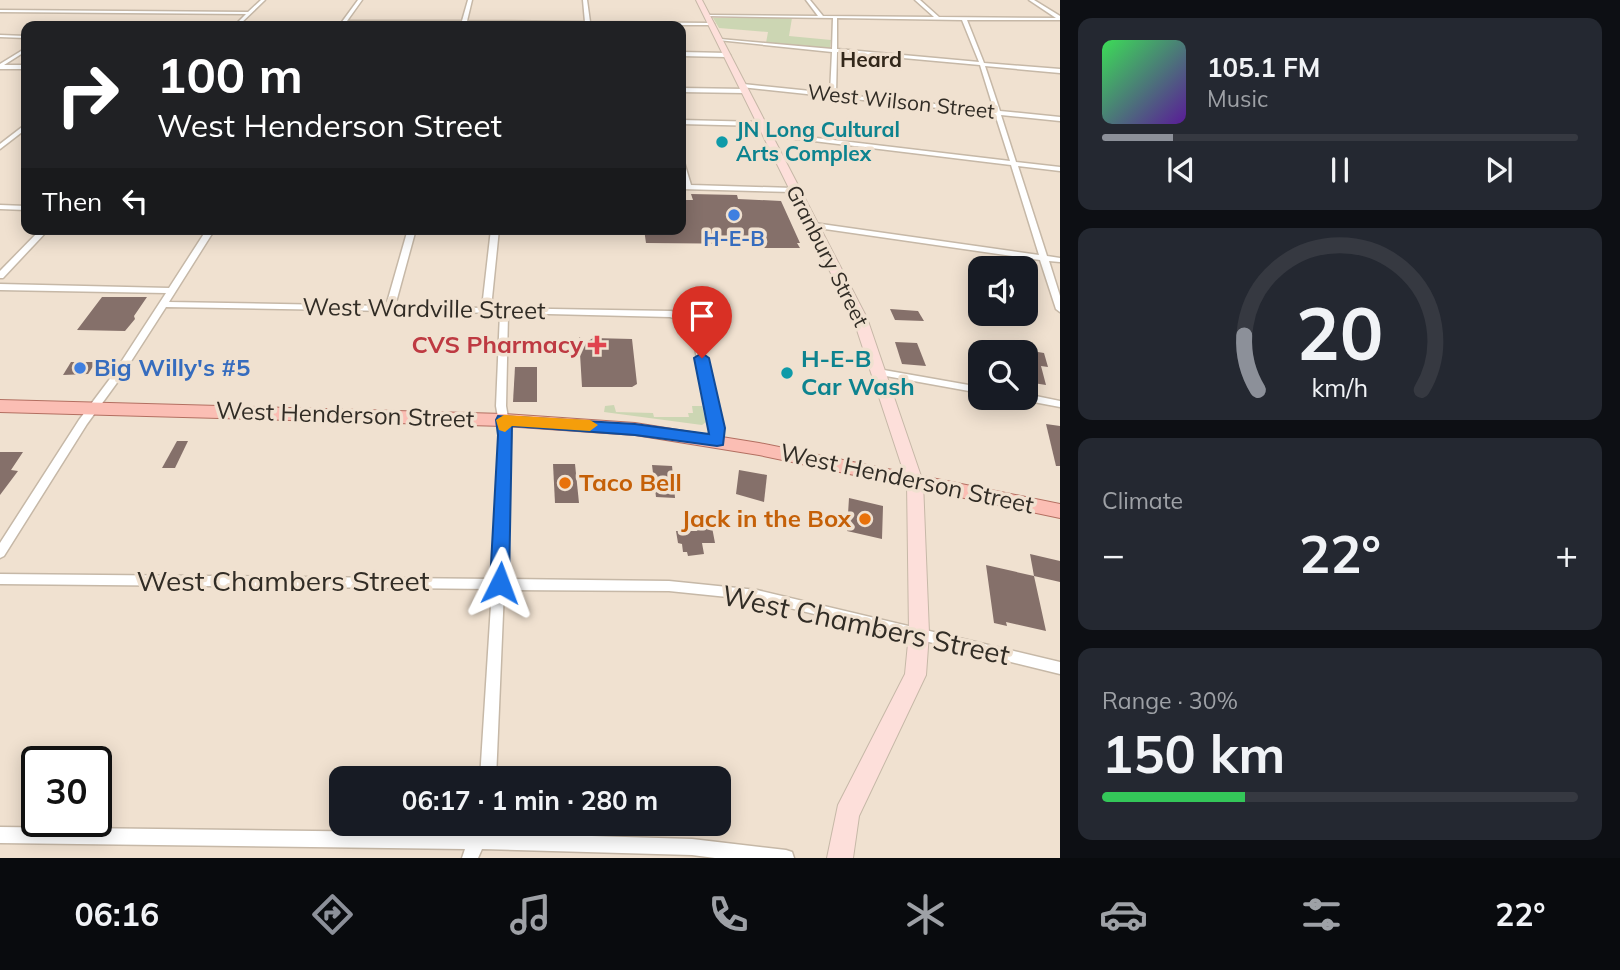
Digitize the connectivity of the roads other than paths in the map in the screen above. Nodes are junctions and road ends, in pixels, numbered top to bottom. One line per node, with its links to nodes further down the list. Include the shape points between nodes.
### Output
1 (263, 0): 10 (street)
2 (360, 0): 18 (street)
3 (470, 0): 19 (street)
4 (585, 0): 20 (street)
5 (699, 0): 16 (street, Granbury Street)
6 (808, 0): 11 (street)
7 (916, 0): 13 (street)
8 (1031, 0): 15 (street)
9 (0, 11): 10 (street)
10 (250, 13): 17 (street)
11 (822, 17): 12 (street); 16 (street)
12 (835, 17): 13 (street); 25 (street)
13 (938, 18): 14 (street)
14 (964, 18): 15 (street); 29 (street)
15 (1060, 18)
16 (710, 20): 21 (street); 24 (street, Granbury Street)
17 (241, 21)
18 (344, 21)
19 (465, 21)
20 (588, 21)
21 (686, 21)
22 (0, 36): 23 (street)
23 (21, 37)
24 (720, 40): 25 (street); 28 (street, Granbury Street)
25 (835, 50): 29 (street); 35 (street)
26 (21, 52): 30 (street)
27 (686, 54): 28 (street)
28 (727, 55): 33 (street, Granbury Street)
29 (982, 64): 32 (street); 36 (street)
30 (0, 67): 31 (street)
31 (21, 67)
32 (1060, 71)
33 (744, 88): 34 (street, West Wilson Street); 35 (street, West Wilson Street); 39 (street, Granbury Street)
34 (686, 89)
35 (833, 95): 36 (street, West Wilson Street)
36 (997, 112): 37 (street, West Wilson Street); 42 (street)
37 (1060, 119)
38 (686, 122): 39 (street)
39 (763, 129): 42 (street); 45 (street, Granbury Street)
40 (21, 130): 41 (street)
41 (0, 147)
42 (1013, 163): 43 (street); 53 (street)
43 (1060, 169)
44 (686, 188): 45 (street)
45 (793, 190): 48 (street, Granbury Street)
46 (0, 207): 47 (street)
47 (21, 208)
48 (814, 225): 53 (street); 63 (street, Granbury Street, via 860,318)
49 (40, 235): 55 (street)
50 (207, 235): 57 (street)
51 (410, 235): 59 (street)
52 (494, 235): 61 (street)
53 (1043, 258): 54 (street); 60 (street)
54 (1060, 260)
55 (0, 276)
56 (0, 287): 57 (street)
57 (172, 291): 58 (street)
58 (163, 304): 59 (street, West Wardville Street); 68 (street)
59 (390, 308): 61 (street, West Wardville Street)
60 (1060, 309)
61 (486, 311): 62 (street, West Wardville Street)
62 (504, 311): 69 (street); 70 (street, West Wardville Street, via 684,318 695,330 718,428)
63 (878, 372): 64 (street); 71 (street, Granbury Street)
64 (968, 388)
65 (1038, 400): 66 (street)
66 (1060, 404)
67 (0, 405): 68 (main road, West Henderson Street)
68 (96, 406): 69 (main road, West Henderson Street); 73 (street)
69 (504, 420): 70 (main road, West Henderson Street, via 635,429); 75 (street)
70 (717, 441): 71 (main road, West Henderson Street)
71 (915, 482): 72 (main road, West Henderson Street); 76 (street, Granbury Street)
72 (1060, 512)
73 (0, 552)
74 (0, 579): 75 (street, West Chambers Street)
75 (500, 583): 76 (street, West Chambers Street, via 667,586 757,595); 78 (street)
76 (919, 633): 77 (street, West Chambers Street); 84 (street, Granbury Street, via 915,675 847,814)
77 (1060, 668)
78 (489, 766)
79 (0, 835): 81 (street)
80 (479, 836): 81 (street)
81 (477, 841): 82 (street); 83 (street, via 692,847)
82 (470, 858)
83 (786, 858)
84 (840, 858)

